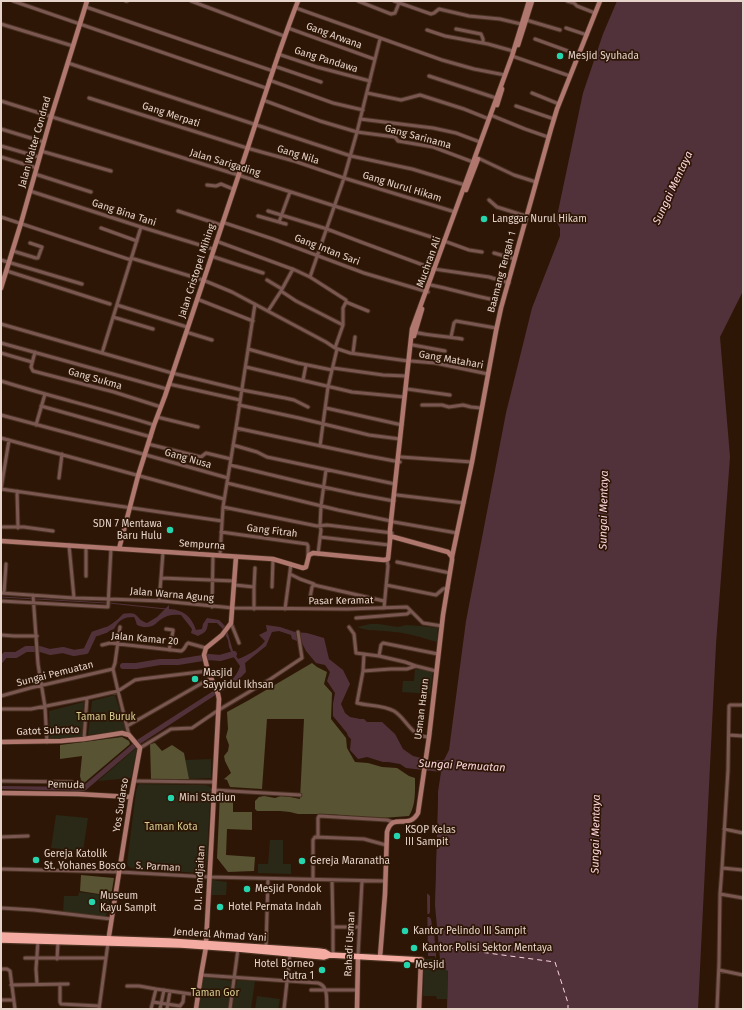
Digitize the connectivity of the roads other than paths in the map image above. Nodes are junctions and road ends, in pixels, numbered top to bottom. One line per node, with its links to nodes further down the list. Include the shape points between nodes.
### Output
1 (13, 1): 18 (street)
2 (87, 1): 13 (street, Jalan Walter Condrad)
3 (191, 1): 11 (street)
4 (298, 1): 14 (street, Jalan Cristopel Mihing)
5 (358, 1): 12 (street, via 391,14 395,13)
6 (394, 1): 12 (street)
7 (529, 1): 19 (street, Muchran Ali)
8 (532, 1): 16 (street, Muchran Ali)
9 (567, 1): 15 (street)
10 (600, 1): 15 (street, Baamang Tengah 1)
11 (202, 3): 26 (street)
12 (399, 3): 19 (street, via 431,14 439,9)
13 (86, 7): 18 (street, Jalan Walter Condrad); 36 (street)
14 (296, 8): 20 (street, Jalan Cristopel Mihing); 27 (street)
15 (596, 12): 25 (street, Baamang Tengah 1)
16 (526, 20): 24 (street); 32 (street, Muchran Ali)
17 (1, 24): 30 (street)
18 (80, 24): 30 (street, Jalan Walter Condrad); 43 (street)
19 (522, 24): 32 (street, Muchran Ali)
20 (287, 28): 26 (street, Jalan Cristopel Mihing); 34 (street, Gang Arwana)
21 (566, 28): 25 (street)
22 (456, 29): 29 (street, via 481,34)
23 (427, 30): 29 (street)
24 (560, 30)
25 (587, 35): 33 (street, Baamang Tengah 1)
26 (284, 36): 31 (street, Jalan Cristopel Mihing)
27 (380, 39): 34 (street); 37 (street, via 442,60)
28 (535, 39): 33 (street)
29 (482, 43): 32 (street)
30 (73, 46): 35 (street, Jalan Walter Condrad)
31 (278, 54): 36 (street, Jalan Cristopel Mihing); 41 (street, Gang Pandawa)
32 (513, 54): 37 (street, Muchran Ali); 39 (street); 53 (street, Muchran Ali)
33 (579, 55): 39 (street, Baamang Tengah 1)
34 (374, 59): 41 (street)
35 (68, 63): 54 (street, Jalan Walter Condrad); 58 (street)
36 (274, 68): 40 (street, Jalan Cristopel Mihing); 42 (street)
37 (505, 75): 47 (street, Muchran Ali)
38 (429, 76): 47 (street)
39 (570, 76): 50 (street, Baamang Tengah 1)
40 (269, 80): 43 (street, Jalan Cristopel Mihing); 52 (street, via 333,103)
41 (370, 81): 44 (street)
42 (321, 82)
43 (266, 88): 48 (street, Jalan Cristopel Mihing)
44 (367, 93): 52 (street); 55 (street, via 401,100 420,95)
45 (532, 93): 50 (street)
46 (89, 98): 65 (street, Gang Merpati)
47 (496, 98): 53 (street, Muchran Ali)
48 (263, 100): 58 (street, Jalan Cristopel Mihing); 60 (street, Gang Sarinama)
49 (1, 101): 54 (street, Jalan Sarigading)
50 (559, 104): 57 (street, Baamang Tengah 1)
51 (516, 106): 57 (street)
52 (363, 110): 56 (street)
53 (493, 110): 55 (street, Muchran Ali)
54 (51, 117): 62 (street, Jalan Walter Condrad); 76 (street, Jalan Sarigading)
55 (491, 117): 61 (street); 63 (street, Muchran Ali); 67 (street, Muchran Ali)
56 (360, 119): 60 (street); 63 (street, via 433,128)
57 (554, 119): 61 (street, Baamang Tengah 1)
58 (255, 125): 65 (street, Jalan Cristopel Mihing); 68 (street)
59 (1, 129): 62 (street)
60 (357, 132): 68 (street); 72 (street, Gang Sarinama, via 395,137 398,141 428,146)
61 (548, 136): 78 (street, Baamang Tengah 1)
62 (44, 142): 66 (street, Jalan Walter Condrad)
63 (480, 142): 67 (street, Muchran Ali)
64 (1, 146): 70 (street)
65 (248, 148): 76 (street, Jalan Cristopel Mihing); 77 (street, Gang Nila)
66 (41, 151): 70 (street, Jalan Walter Condrad); 74 (street)
67 (478, 152): 71 (street, Muchran Ali); 72 (street, Muchran Ali)
68 (351, 156): 77 (street); 80 (street, via 412,169)
69 (1, 157): 73 (street)
70 (39, 158): 73 (street, Jalan Walter Condrad)
71 (478, 158): 78 (street); 103 (street, Muchran Ali)
72 (473, 162): 80 (street, Muchran Ali)
73 (37, 168): 75 (street, Jalan Walter Condrad)
74 (111, 170)
75 (35, 174): 82 (street, Jalan Walter Condrad); 83 (street)
76 (238, 175): 81 (street, Jalan Cristopel Mihing); 84 (street, Jalan Sarigading)
77 (344, 178): 86 (street); 89 (street, Gang Nurul Hikam)
78 (536, 182): 92 (street, Baamang Tengah 1)
79 (207, 185): 81 (street, via 221,184)
80 (465, 185): 89 (street, Muchran Ali)
81 (234, 188): 96 (street, Jalan Cristopel Mihing)
82 (30, 191): 95 (street, Jalan Walter Condrad); 98 (street, Gang Bina Tani)
83 (90, 192)
84 (290, 192): 86 (street, Jalan Sarigading); 90 (street)
85 (489, 200): 92 (street, via 497,207)
86 (335, 206): 100 (street); 103 (street, Jalan Sarigading)
87 (178, 211): 96 (street, Gang Intan Sari)
88 (268, 211): 90 (street)
89 (455, 212): 103 (street, Muchran Ali)
90 (281, 215): 94 (street); 100 (street)
91 (258, 216): 94 (street)
92 (526, 216): 111 (street, Baamang Tengah 1)
93 (1, 217): 95 (street, Gang Matahari)
94 (279, 222): 97 (street)
95 (21, 223): 106 (street, Jalan Walter Condrad); 112 (street, Gang Matahari)
96 (222, 224): 101 (street, Jalan Cristopel Mihing); 110 (street, Gang Intan Sari)
97 (286, 224)
98 (141, 227): 102 (street); 105 (street, Gang Bina Tani)
99 (101, 228): 102 (street)
100 (327, 229): 110 (street); 116 (street)
101 (216, 240): 105 (street, Jalan Cristopel Mihing); 115 (street)
102 (137, 241): 112 (street)
103 (446, 241): 107 (street, Jalan Sarigading); 116 (street, Muchran Ali)
104 (30, 243): 106 (street, via 42,247 38,258)
105 (213, 249): 109 (street, Jalan Cristopel Mihing)
106 (13, 251): 114 (street, Jalan Walter Condrad)
107 (482, 252)
108 (494, 253): 111 (street)
109 (211, 256): 118 (street); 120 (street, Jalan Cristopel Mihing)
110 (318, 256): 119 (street); 127 (street, Gang Intan Sari)
111 (515, 258): 122 (street, Baamang Tengah 1)
112 (131, 259): 120 (street, Gang Matahari); 133 (street)
113 (1, 260): 114 (street)
114 (10, 262): 117 (street, Jalan Walter Condrad); 123 (street)
115 (293, 269): 119 (street); 126 (street)
116 (435, 269): 122 (street, via 489,277); 124 (street, Muchran Ali); 127 (street, Muchran Ali)
117 (7, 271): 125 (street, Jalan Walter Condrad); 131 (street)
118 (263, 273)
119 (310, 277): 130 (street)
120 (203, 280): 128 (street, Jalan Cristopel Mihing); 132 (street, Gang Matahari)
121 (266, 280): 126 (street)
122 (509, 283): 140 (street, Baamang Tengah 1)
123 (82, 284)
124 (431, 285): 127 (street, Muchran Ali); 129 (street)
125 (1, 288)
126 (281, 290): 134 (street); 139 (street, via 296,301)
127 (427, 292): 143 (street, Muchran Ali); 157 (street, Muchran Ali, via 412,329)
128 (197, 299): 137 (street); 142 (street, Jalan Cristopel Mihing)
129 (490, 299)
130 (346, 302): 135 (street); 139 (street, via 343,308)
131 (110, 304)
132 (255, 304): 134 (street, Gang Matahari); 137 (street)
133 (117, 305): 136 (street); 142 (street)
134 (268, 311): 150 (street, Gang Matahari)
135 (368, 311)
136 (113, 317): 141 (street); 155 (street)
137 (252, 321): 151 (street)
138 (1, 324): 155 (street)
139 (343, 325): 150 (street)
140 (496, 328): 145 (street, via 456,321); 163 (street, Baamang Tengah 1)
141 (153, 329)
142 (187, 330): 147 (street); 162 (street, Jalan Cristopel Mihing)
143 (414, 332): 145 (street); 149 (street, Muchran Ali)
144 (355, 337): 156 (street)
145 (451, 337): 146 (street)
146 (462, 339)
147 (212, 340)
148 (1, 343): 153 (street)
149 (413, 345): 152 (street); 157 (street, Muchran Ali)
150 (336, 348): 156 (street, Gang Matahari); 161 (street)
151 (248, 349): 159 (street); 160 (street)
152 (445, 351)
153 (35, 352): 158 (street); 167 (street)
154 (1, 353): 158 (street, Gang Sukma)
155 (102, 353): 162 (street)
156 (352, 353): 157 (street, Gang Matahari)
157 (409, 361): 163 (street, Gang Matahari, via 435,363); 164 (street, Muchran Ali); 169 (street, Muchran Ali)
158 (32, 362): 178 (street, Gang Sukma, via 33,370)
159 (306, 365): 161 (street); 165 (street)
160 (246, 367): 165 (street); 170 (street)
161 (332, 369): 164 (street); 168 (street)
162 (172, 373): 167 (street, Jalan Cristopel Mihing); 170 (street)
163 (488, 374): 181 (street, Baamang Tengah 1)
164 (406, 376): 173 (street, Muchran Ali)
165 (303, 380): 168 (street)
166 (1, 381): 171 (street)
167 (168, 386): 174 (street); 178 (street, Jalan Cristopel Mihing)
168 (328, 387): 173 (street, via 357,393); 180 (street)
169 (407, 389): 172 (street); 199 (street, Muchran Ali)
170 (242, 390): 174 (street); 179 (street, via 294,400)
171 (45, 394): 177 (street); 186 (street)
172 (450, 395)
173 (404, 397): 187 (street, Muchran Ali)
174 (240, 400): 175 (street)
175 (240, 405): 184 (street); 189 (street)
176 (422, 405): 181 (street, via 463,405)
177 (42, 406): 185 (street); 190 (street)
178 (161, 406): 183 (street, Jalan Cristopel Mihing)
179 (308, 407)
180 (326, 408): 184 (street); 187 (street)
181 (481, 408): 202 (street, Baamang Tengah 1)
182 (1, 416): 185 (street, Gang Nusa)
183 (157, 417): 186 (street, Jalan Cristopel Mihing); 188 (street)
184 (324, 424): 192 (street, via 369,435); 196 (street)
185 (36, 425): 198 (street, Gang Nusa)
186 (154, 425): 190 (street, Jalan Cristopel Mihing)
187 (402, 425): 192 (street, Muchran Ali)
188 (198, 427)
189 (236, 428): 195 (street); 196 (street)
190 (151, 437): 194 (street, Jalan Cristopel Mihing)
191 (1, 438): 193 (street)
192 (400, 439): 201 (street, Muchran Ali)
193 (9, 440): 197 (street); 211 (street)
194 (148, 444): 198 (street, Jalan Cristopel Mihing); 200 (street, via 201,457 206,453)
195 (233, 445): 200 (street); 204 (street, via 266,457)
196 (320, 446): 201 (street)
197 (62, 454): 205 (street); 206 (street)
198 (145, 455): 205 (street, Jalan Cristopel Mihing); 207 (street, Gang Nusa)
199 (401, 457): 201 (street, Muchran Ali); 202 (street)
200 (231, 459): 203 (street)
201 (399, 462): 209 (street, Muchran Ali); 213 (street, Muchran Ali)
202 (472, 462): 216 (street, Baamang Tengah 1)
203 (230, 465): 207 (street); 210 (street)
204 (326, 470): 209 (street); 210 (street)
205 (138, 476): 214 (street); 219 (street, Jalan Cristopel Mihing)
206 (59, 478)
207 (228, 478): 208 (street)
208 (227, 483): 214 (street); 217 (street)
209 (395, 484): 215 (street, Muchran Ali)
210 (324, 486): 215 (street); 217 (street)
211 (1, 489): 212 (street)
212 (17, 491): 219 (street); 224 (street)
213 (397, 495): 216 (street); 221 (street, Muchran Ali)
214 (224, 500): 218 (street)
215 (394, 501): 221 (street, Muchran Ali)
216 (464, 503): 227 (street, Baamang Tengah 1)
217 (321, 506): 221 (street); 222 (street)
218 (223, 507): 220 (street); 222 (street)
219 (130, 508): 220 (street); 234 (street, Jalan Cristopel Mihing)
220 (222, 521): 226 (street)
221 (392, 522): 227 (street); 228 (street, Muchran Ali)
222 (320, 526): 228 (street, via 327,525); 229 (street)
223 (3, 527): 224 (street)
224 (18, 528): 225 (street)
225 (53, 531)
226 (221, 532): 238 (street); 240 (street, Gang Fitrah, via 307,544)
227 (457, 533): 241 (street, Baamang Tengah 1)
228 (391, 537): 229 (street); 241 (street, via 448,552); 243 (street, Muchran Ali)
229 (320, 538): 236 (street)
230 (1, 541): 231 (street, Sempurna)
231 (69, 545): 232 (street, Sempurna); 261 (street)
232 (86, 547): 233 (street, Sempurna); 250 (street)
233 (111, 548): 234 (street, Sempurna); 263 (street)
234 (118, 549): 235 (street, Sempurna)
235 (163, 552): 237 (street, Sempurna); 251 (street)
236 (318, 554): 240 (street, Sempurna, via 312,553); 243 (street, Sempurna)
237 (213, 555): 238 (street, Sempurna); 252 (street)
238 (220, 555): 239 (street, Sempurna)
239 (236, 557): 242 (street, Sempurna); 253 (street)
240 (308, 557): 246 (street, Sempurna, via 305,568)
241 (452, 557): 248 (street, Usman Harun)
242 (274, 559): 246 (street, Sempurna); 257 (street)
243 (387, 559): 255 (street)
244 (398, 562): 248 (street)
245 (6, 564): 259 (street)
246 (291, 564): 249 (street)
247 (255, 568): 256 (street)
248 (450, 573): 258 (street, Usman Harun)
249 (290, 574): 254 (street); 272 (street)
250 (86, 576)
251 (161, 578): 252 (street); 265 (street)
252 (212, 580): 253 (street); 268 (street)
253 (235, 583): 256 (street); 269 (street)
254 (316, 585): 262 (street, via 313,585); 266 (street)
255 (386, 585): 258 (street, via 436,595); 266 (street)
256 (254, 587): 271 (street)
257 (272, 587)
258 (448, 588): 276 (street, Usman Harun)
259 (3, 593): 260 (street, Jalan Warna Agung)
260 (33, 596): 261 (street, Jalan Warna Agung); 267 (street)
261 (74, 598): 263 (street, Jalan Warna Agung)
262 (310, 598)
263 (109, 599): 265 (street, Jalan Warna Agung); 267 (street, via 108,607)
264 (1, 601): 267 (street)
265 (159, 601): 268 (street, Jalan Warna Agung)
266 (384, 601): 270 (street)
267 (33, 602): 282 (street)
268 (212, 607): 269 (street, Jalan Warna Agung)
269 (233, 608): 271 (street, Pasar Keramat); 275 (street)
270 (384, 608): 272 (street, Pasar Keramat); 273 (street, Pasar Keramat, via 407,608)
271 (254, 609): 272 (street, Pasar Keramat)
272 (285, 609)
273 (411, 611): 274 (street, via 406,614); 276 (street, via 424,624)
274 (356, 618)
275 (230, 625): 283 (street); 286 (street)
276 (442, 626): 289 (street, Usman Harun)
277 (120, 627): 284 (street)
278 (349, 627): 288 (street, via 354,634 356,652)
279 (166, 629): 287 (street, via 173,630)
280 (298, 632): 304 (street, via 302,658)
281 (1, 635): 282 (street)
282 (37, 636): 297 (street)
283 (239, 643)
284 (117, 644): 285 (street, Jalan Kamar 20); 287 (street, Jalan Kamar 20); 292 (street)
285 (102, 645)
286 (206, 648): 287 (street, Jalan Kamar 20, via 188,643 182,651); 293 (street, via 204,658)
287 (169, 650)
288 (364, 654): 290 (street); 294 (street)
289 (438, 654): 290 (street, via 382,643); 295 (street, Usman Harun)
290 (379, 656): 291 (street)
291 (416, 666): 294 (street, via 407,669); 295 (street)
292 (113, 669): 297 (street, Sungai Pemuatan); 298 (street)
293 (208, 671): 296 (street); 298 (street, via 135,680)
294 (363, 671): 309 (street, via 357,703 390,709 417,734)
295 (436, 671): 309 (street, Usman Harun)
296 (212, 680): 304 (street, D.I. Pandjaitan, via 219,699); 305 (street)
297 (42, 685): 299 (street, Sungai Pemuatan); 302 (street)
298 (118, 691): 300 (street); 305 (street)
299 (1, 696)
300 (87, 698): 302 (street); 310 (street)
301 (743, 705): 307 (street, via 729,706)
302 (45, 707): 303 (street); 312 (street)
303 (1, 709)
304 (217, 711): 313 (street, via 195,726 173,728); 317 (street, D.I. Pandjaitan)
305 (127, 726): 306 (street)
306 (129, 735): 310 (street, Gatot Subroto, via 122,733); 313 (street)
307 (729, 735): 308 (street); 323 (street)
308 (743, 736)
309 (429, 737): 322 (street, Usman Harun, via 418,813 412,820)
310 (84, 739): 312 (street, Gatot Subroto)
311 (1, 742): 312 (street, Gatot Subroto)
312 (47, 742)
313 (139, 747): 315 (street, Yos Sudarso)
314 (1, 781): 316 (street)
315 (134, 781): 317 (street); 321 (street, Yos Sudarso)
316 (72, 782)
317 (214, 782): 318 (street, D.I. Pandjaitan)
318 (213, 790): 320 (street); 333 (street, D.I. Pandjaitan)
319 (1, 793): 321 (street, Pemuda)
320 (300, 795)
321 (131, 797): 332 (street, Yos Sudarso)
322 (392, 822): 327 (street, via 319,816); 328 (street, via 388,827)
323 (724, 829): 324 (street); 329 (street)
324 (743, 833)
325 (28, 836): 326 (street)
326 (1, 837)
327 (318, 837): 328 (street, via 364,839); 335 (street, via 313,840)
328 (386, 845): 338 (street)
329 (722, 868): 331 (street); 339 (street)
330 (1, 869): 332 (street, S. Parman)
331 (743, 870)
332 (120, 872): 333 (street, S. Parman); 342 (street, Yos Sudarso)
333 (209, 877): 334 (street, S. Parman); 351 (street, D.I. Pandjaitan)
334 (268, 878): 335 (street, S. Parman); 353 (street)
335 (313, 879): 336 (street, S. Parman)
336 (332, 880): 337 (street, S. Parman); 343 (street)
337 (362, 881): 338 (street, S. Parman); 344 (street, Rahadi Usman)
338 (385, 881): 361 (street)
339 (720, 894): 340 (street); 364 (street)
340 (743, 898)
341 (1, 908): 342 (street)
342 (111, 919): 349 (street, Yos Sudarso)
343 (333, 927): 344 (street); 355 (street)
344 (359, 927): 356 (street, Rahadi Usman)
345 (1, 935): 347 (highway)
346 (1, 940): 348 (highway)
347 (95, 940): 349 (highway); 350 (highway)
348 (38, 941): 350 (highway); 358 (street)
349 (108, 941): 351 (highway, Jenderal Ahmad Yani); 351 (highway, Jenderal Ahmad Yani, via 125,944); 360 (street, Yos Sudarso)
350 (58, 942): 359 (street)
351 (206, 945): 352 (highway, Jenderal Ahmad Yani); 365 (street, D.I. Pandjaitan)
352 (239, 947): 353 (highway, Jenderal Ahmad Yani); 354 (highway, Jenderal Ahmad Yani); 367 (street)
353 (266, 948): 355 (highway, Jenderal Ahmad Yani, via 325,952)
354 (290, 954): 355 (highway, Jenderal Ahmad Yani, via 324,957); 368 (street)
355 (332, 955): 356 (highway, Jenderal Ahmad Yani)
356 (358, 956): 361 (highway, Jenderal Ahmad Yani); 378 (street, Rahadi Usman)
357 (25, 958): 358 (street)
358 (36, 958): 359 (street); 369 (street)
359 (57, 958): 360 (street)
360 (106, 958): 387 (street, Yos Sudarso)
361 (380, 958): 362 (highway, Jenderal Ahmad Yani)
362 (421, 960): 397 (street)
363 (1, 969): 372 (street, via 10,971)
364 (719, 970): 366 (street); 398 (street)
365 (201, 975): 367 (street); 381 (street, D.I. Pandjaitan)
366 (743, 975)
367 (235, 978): 368 (street); 393 (street)
368 (287, 982): 375 (street, via 318,983); 394 (street)
369 (37, 984): 370 (street); 372 (street)
370 (60, 984): 371 (street); 387 (street, via 61,1004)
371 (68, 984)
372 (11, 985): 383 (street)
373 (127, 986): 374 (street)
374 (156, 989): 376 (street); 384 (street)
375 (325, 989): 377 (street); 378 (street); 395 (street)
376 (164, 990): 379 (street); 385 (street)
377 (311, 990)
378 (357, 990): 396 (street, Rahadi Usman)
379 (170, 991): 380 (street); 386 (street)
380 (184, 993): 381 (street); 386 (street, via 180,1006)
381 (198, 995): 392 (street, D.I. Pandjaitan)
382 (1, 1000): 383 (street)
383 (13, 1000): 388 (street)
384 (153, 1002): 385 (street); 389 (street)
385 (161, 1003): 386 (street); 390 (street)
386 (168, 1004): 391 (street)
387 (99, 1007)
388 (14, 1009)
389 (151, 1009)
390 (160, 1009)
391 (167, 1009)
392 (196, 1009)
393 (230, 1009)
394 (284, 1009)
395 (327, 1009)
396 (357, 1009)
397 (419, 1009)
398 (717, 1009)

